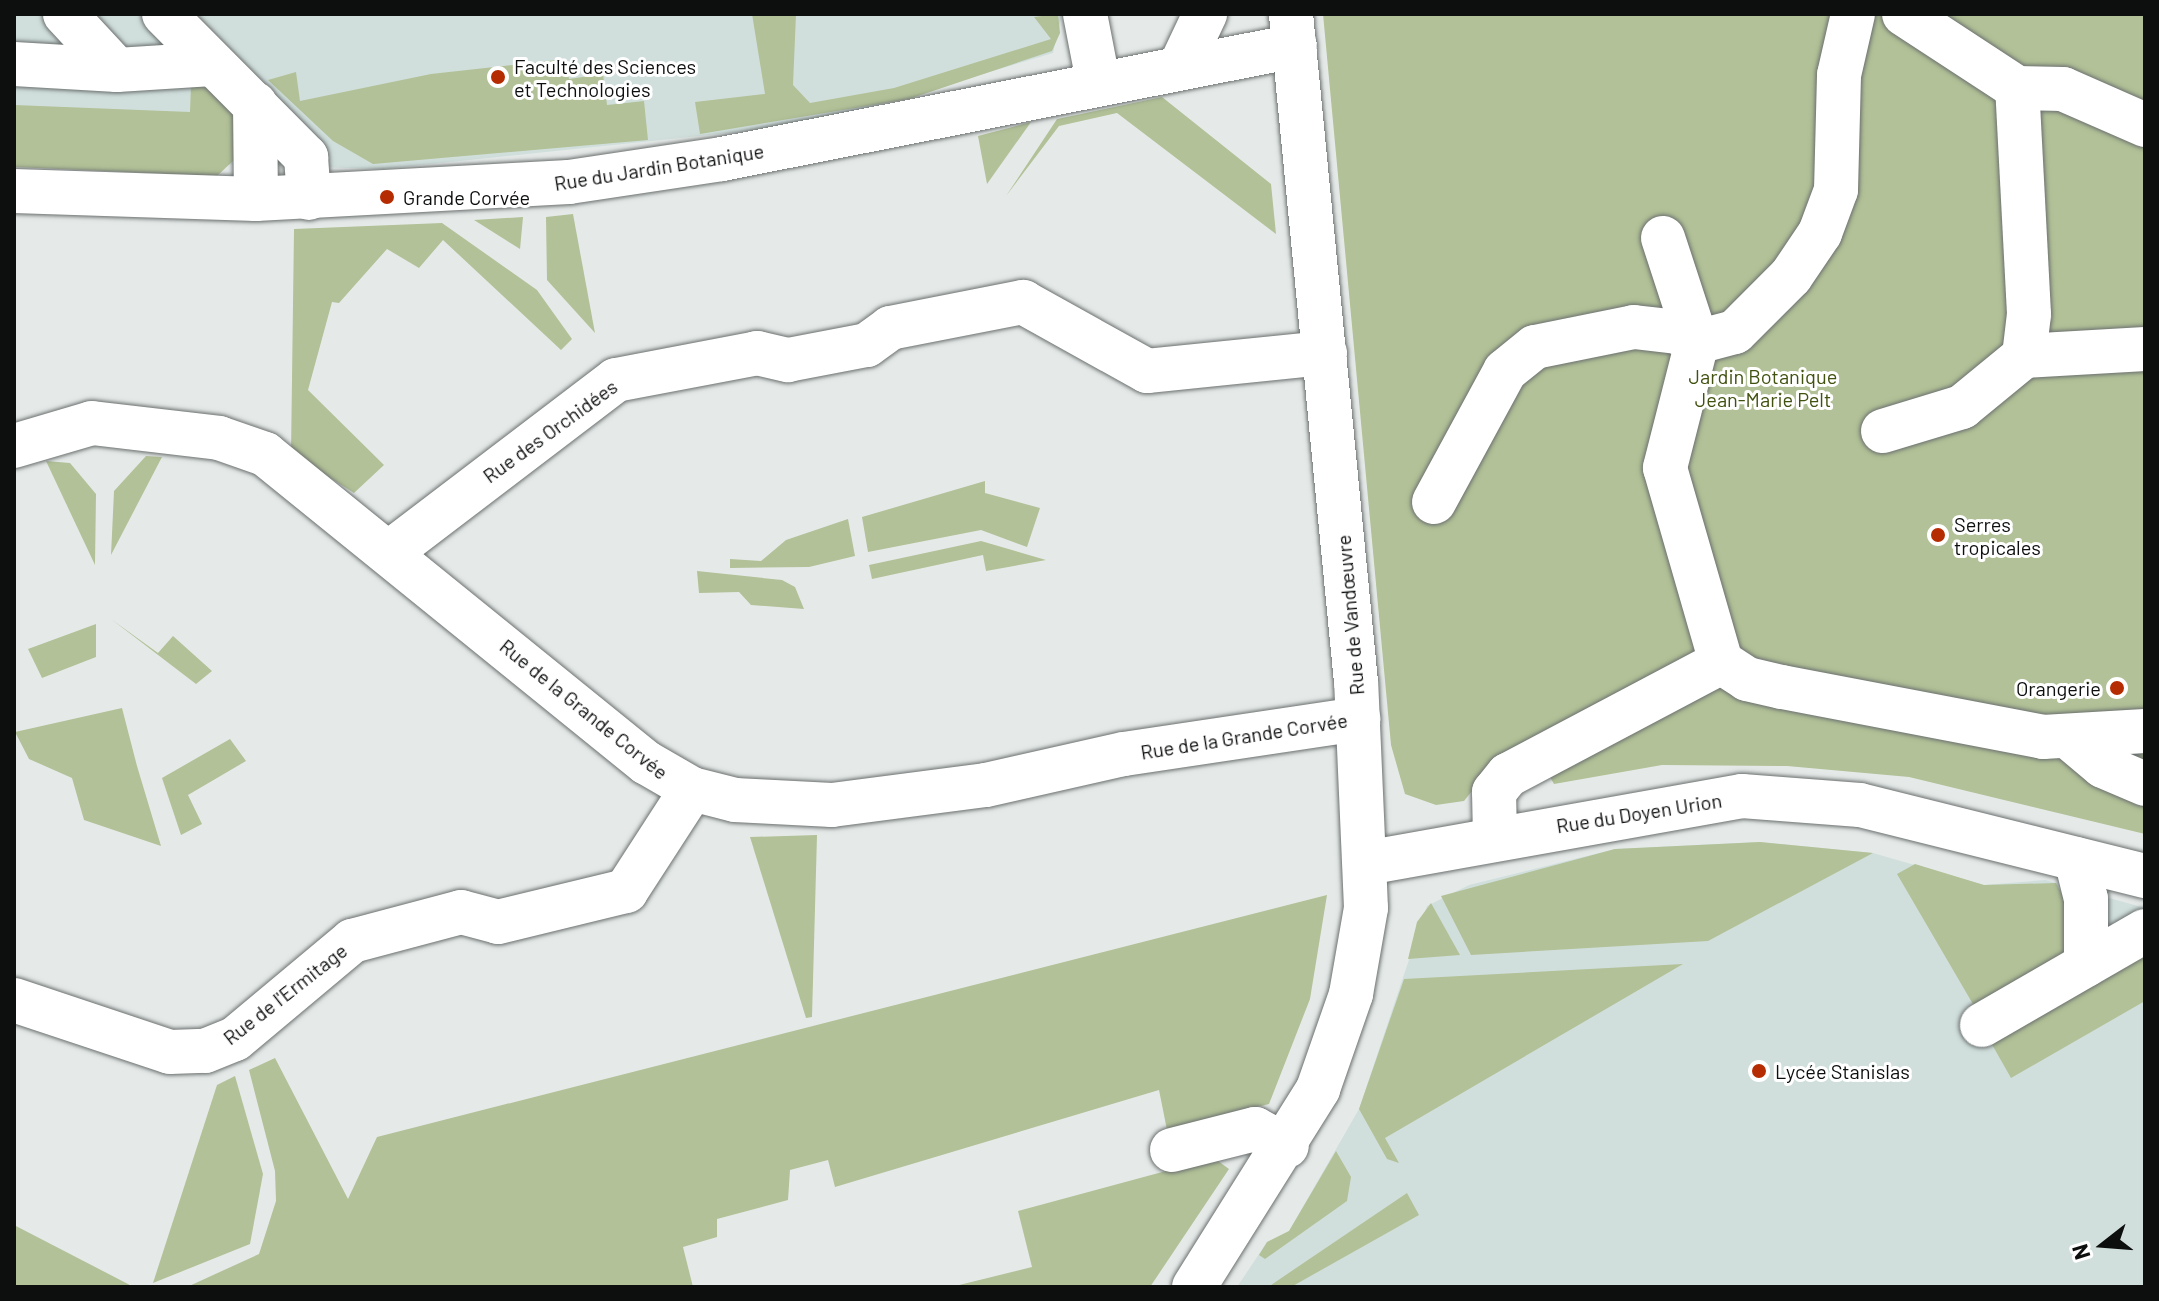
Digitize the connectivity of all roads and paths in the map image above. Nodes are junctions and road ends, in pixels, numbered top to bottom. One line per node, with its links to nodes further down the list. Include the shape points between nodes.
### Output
1 (65, 14): 11 (street)
2 (164, 14): 9 (street)
3 (1085, 14): 12 (street)
4 (1205, 14): 10 (street)
5 (1853, 14): 20 (street, via 1839,75 1836,190 1820,233 1754,317 1735,332)
6 (1904, 14): 13 (street)
7 (1293, 30): 10 (street, Rue du Jardin Botanique); 22 (street, Rue de Vandœuvre)
8 (14, 64): 11 (street)
9 (212, 64): 11 (street); 14 (street)
10 (1180, 67): 12 (street, Rue du Jardin Botanique)
11 (117, 70)
12 (1098, 81): 17 (street, Rue du Jardin Botanique, via 663,169)
13 (2017, 88): 15 (street, via 2063,89); 23 (street, via 2029,314)
14 (255, 104): 17 (street, via 306,157); 18 (street)
15 (2145, 125)
16 (14, 191): 18 (street, Rue du Jardin Botanique)
17 (309, 198): 18 (street, Rue du Jardin Botanique)
18 (256, 199)
19 (1663, 238): 20 (street)
20 (1697, 342): 26 (street, via 1677,332 1634,327 1535,347 1505,371); 28 (street, via 1665,468)
21 (2145, 349): 23 (street)
22 (1325, 353): 27 (street, Rue des Orchidées, via 1147,371 1023,302 890,328 867,345 788,360 757,353 616,380); 29 (street, Rue de Vandœuvre)
23 (2024, 356): 24 (street, via 1962,407)
24 (1883, 431)
25 (14, 446): 27 (street, Rue de la Grande Corvée, via 92,423 244,445 286,468)
26 (1434, 502)
27 (390, 552): 33 (street, Rue de la Grande Corvée, via 647,763)
28 (1721, 662): 31 (street, via 1747,679 1782,687); 34 (street, via 1508,775 1494,792)
29 (1358, 719): 33 (street, Rue de la Grande Corvée, via 1124,754 986,785 832,805 778,806); 36 (street, Rue de Vandœuvre)
30 (2145, 731): 31 (street)
31 (2072, 740): 32 (street, via 2103,766)
32 (2145, 784)
33 (692, 789): 40 (street, Rue de l'Ermitage, via 626,891 498,922 461,912 352,941 235,1039 205,1051 170,1052)
34 (1495, 838): 35 (street, Rue du Doyen Urion, via 1699,800 1812,799); 36 (street, Rue du Doyen Urion)
35 (2076, 859): 37 (street, Rue du Doyen Urion); 39 (street, via 2086,899)
36 (1366, 863): 42 (street, Rue de Vandœuvre, via 1351,994 1318,1089)
37 (2145, 876)
38 (2145, 931): 39 (street)
39 (2086, 965): 41 (street)
40 (14, 1000)
41 (1982, 1025)
42 (1287, 1146): 43 (street, via 1255,1129); 44 (street, Rue de Vandœuvre)
43 (1172, 1150)
44 (1194, 1287)

